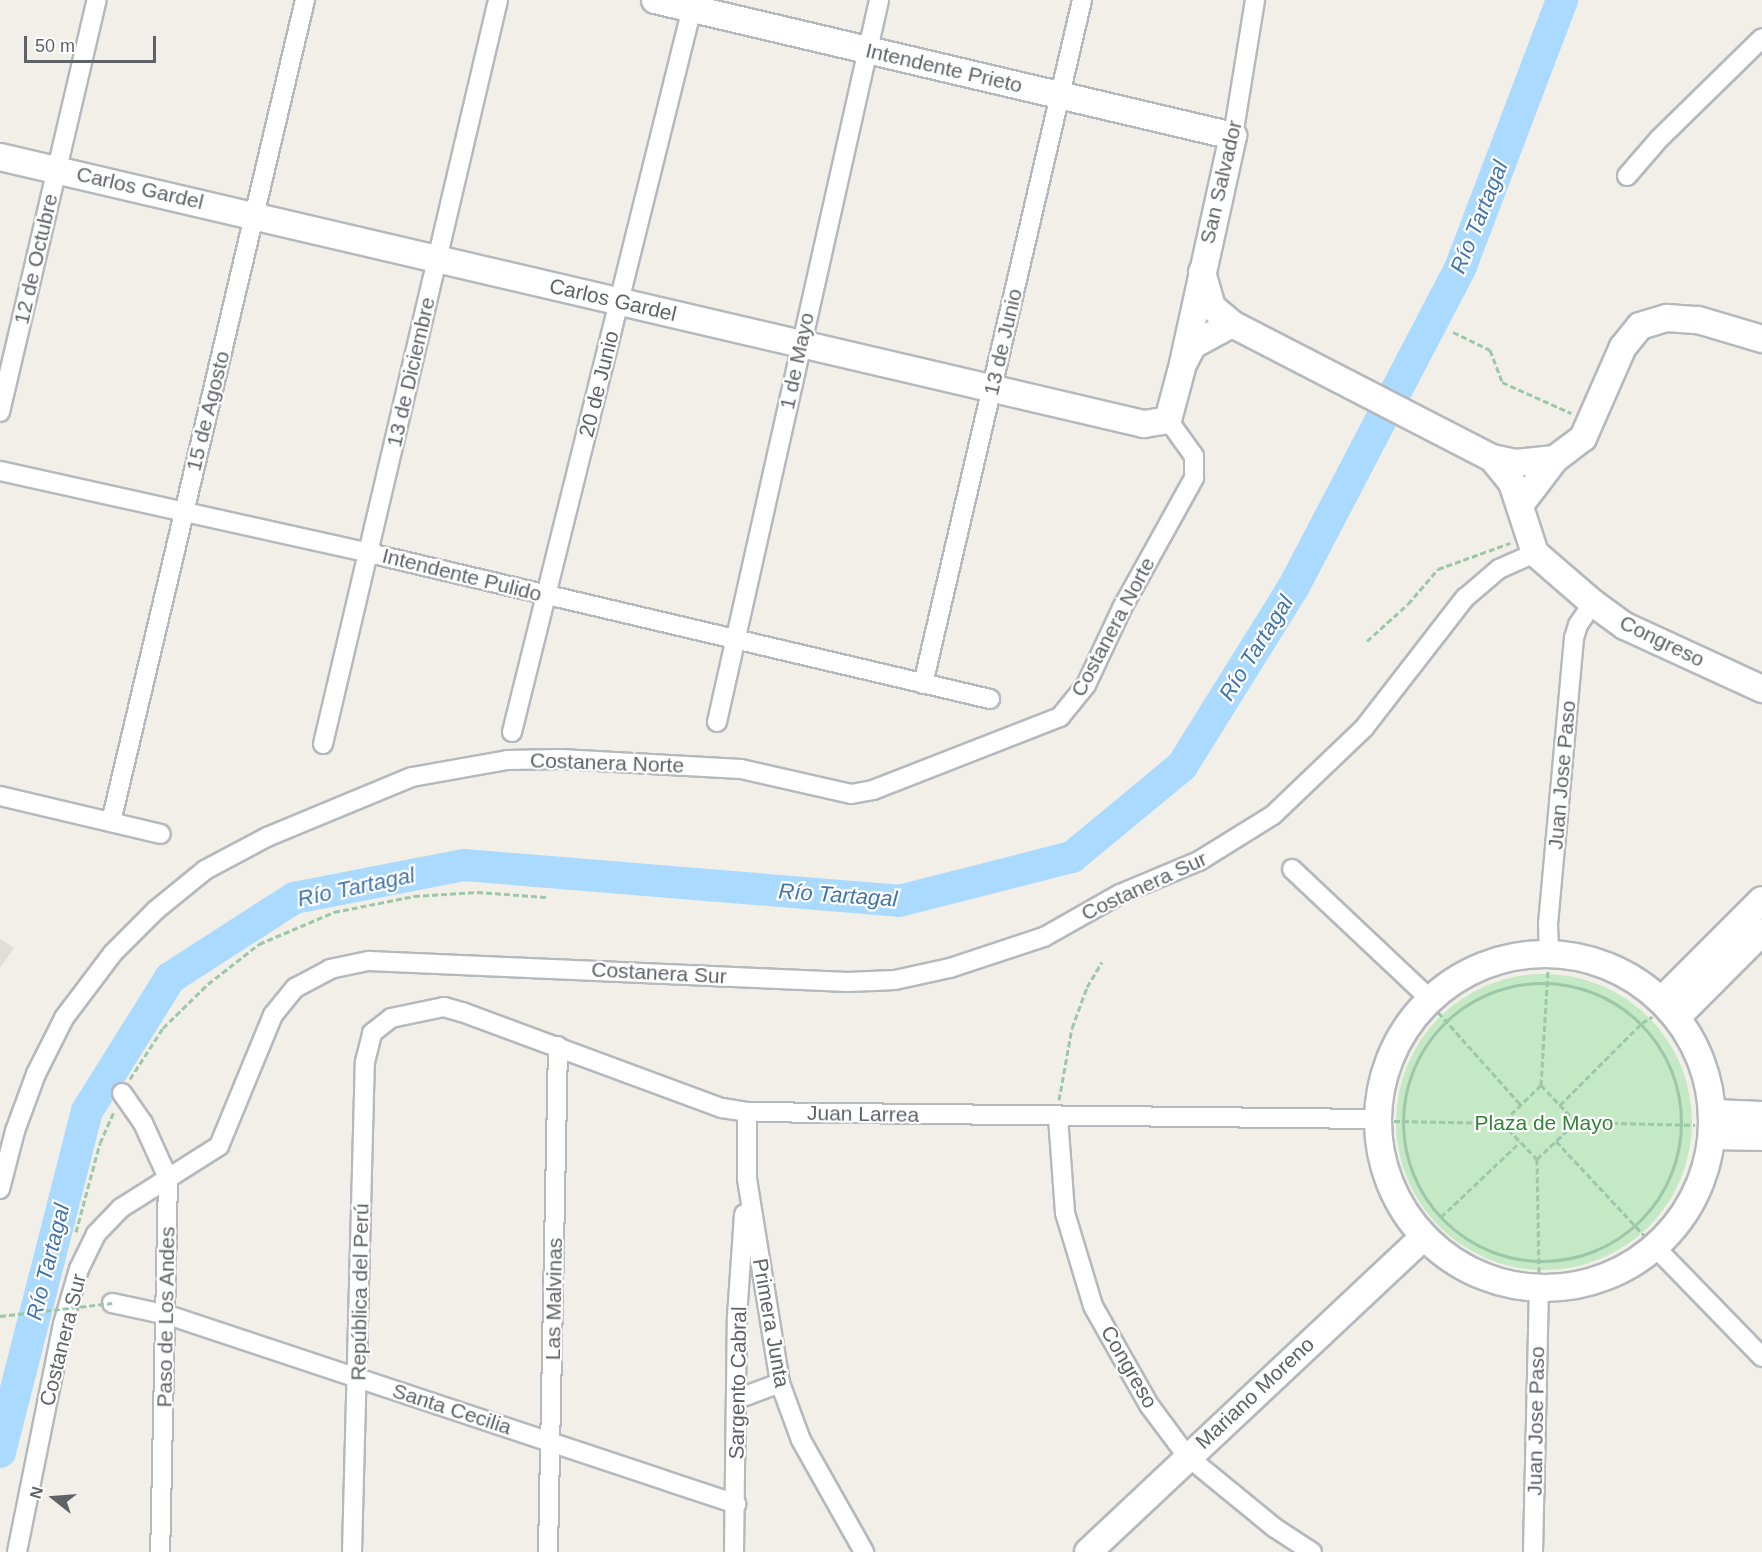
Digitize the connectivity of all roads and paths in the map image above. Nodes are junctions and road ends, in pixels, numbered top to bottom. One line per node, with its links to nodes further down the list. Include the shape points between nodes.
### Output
1 (97, 0): 14 (street, 12 de Octubre)
2 (305, 0): 16 (street, 15 de Agosto)
3 (498, 0): 17 (street, 13 de Diciembre)
4 (655, 0): 8 (street, Intendente Prieto)
5 (879, 0): 10 (street, 1 de Mayo)
6 (1082, 0): 11 (street, 13 de Junio)
7 (1256, 0): 12 (street, San Salvador)
8 (693, 4): 10 (street, Intendente Prieto); 19 (street, 20 de Junio)
9 (1762, 38): 15 (street)
10 (867, 50): 11 (street, Intendente Prieto); 23 (street, 1 de Mayo)
11 (1061, 95): 12 (street, Intendente Prieto); 25 (street, 13 de Junio)
12 (1233, 135): 18 (street, San Salvador)
13 (0, 156): 14 (street, Carlos Gardel)
14 (57, 170): 16 (street, Carlos Gardel); 26 (street, 12 de Octubre)
15 (1627, 176)
16 (255, 215): 17 (street, Carlos Gardel); 32 (street, 15 de Agosto)
17 (438, 259): 19 (street, Carlos Gardel); 34 (street, 13 de Diciembre)
18 (1201, 269): 20 (street, via 1212,307); 24 (street, San Salvador)
19 (619, 301): 23 (street, Carlos Gardel); 35 (street, 20 de Junio)
20 (1232, 324): 24 (street, via 1203,336); 29 (street)
21 (1453, 332): 28 (path, via 1490,350 1502,382)
22 (1760, 337): 28 (street, via 1698,320 1667,318 1640,326 1623,347)
23 (801, 344): 25 (street, Carlos Gardel); 37 (street, 1 de Mayo)
24 (1183, 364): 27 (street)
25 (992, 391): 27 (street, Carlos Gardel, via 1144,424); 39 (street, 13 de Junio)
26 (0, 412)
27 (1168, 420): 80 (street, Costanera Norte, via 1194,456 1194,478 1122,608 1086,685 1060,717 873,790 851,794 741,769 561,759 507,760 412,777 267,837 205,870 156,910 113,953 64,1018 36,1074)
28 (1592, 422): 30 (street, via 1583,438)
29 (1492, 458): 30 (street, via 1516,463); 33 (street, via 1512,483)
30 (1555, 459): 33 (street)
31 (0, 471): 32 (street, Intendente Pulido)
32 (183, 514): 34 (street, Intendente Pulido); 46 (street, 15 de Agosto)
33 (1527, 530): 36 (street, Congreso); 38 (path, via 1438,569 1408,604); 78 (street, Costanera Sur, via 1499,569 1465,598 1364,728 1273,815 1199,861 1120,894 1044,937 950,968 871,981 369,961 330,969 295,988 273,1015 219,1146)
34 (369, 553): 35 (street, Intendente Pulido); 44 (street, 13 de Diciembre)
35 (548, 596): 37 (street, Intendente Pulido); 43 (street, 20 de Junio)
36 (1593, 603): 40 (street, Congreso, via 1625,626); 52 (street, Juan Jose Paso, via 1574,638 1548,924)
37 (736, 641): 39 (street, Intendente Pulido); 42 (street, 1 de Mayo)
38 (1367, 641)
39 (923, 684): 41 (street, Intendente Pulido)
40 (1762, 689)
41 (990, 699)
42 (717, 722)
43 (512, 732)
44 (322, 744)
45 (0, 796): 46 (street)
46 (111, 822): 47 (street)
47 (161, 834)
48 (1292, 869): 55 (street)
49 (546, 897): 62 (path, via 477,892 414,896 333,912 259,944 208,984 163,1028)
50 (1762, 900): 56 (street)
51 (1762, 932): 56 (street)
52 (1549, 953): 54 (path); 55 (street, via 1506,957 1466,973); 56 (street, via 1600,963 1629,975)
53 (1102, 962): 67 (path, via 1087,987 1072,1028 1061,1076)
54 (1548, 983): 57 (path, via 1570,985 1606,998); 58 (path, via 1532,982 1494,991 1460,1009); 61 (path)
55 (1431, 999): 68 (street, via 1398,1044 1384,1075)
56 (1670, 1008): 57 (path); 72 (street, via 1696,1046 1708,1078)
57 (1642, 1023): 64 (path); 73 (path, via 1662,1050 1677,1086)
58 (1444, 1024): 63 (path); 69 (path, via 1432,1036 1413,1070)
59 (372, 1033): 60 (street, Juan Larrea, via 391,1018 444,1007); 94 (street, República del Perú, via 365,1062)
60 (558, 1046): 65 (street, Juan Larrea, via 723,1108); 97 (street, Las Malvinas)
61 (1540, 1085): 63 (path); 64 (path)
62 (122, 1093): 78 (street, Paso de Los Andes, via 143,1123); 84 (path, via 100,1143)
63 (1521, 1104): 71 (path)
64 (1560, 1105): 70 (path)
65 (747, 1112): 67 (street, Juan Larrea); 79 (street, Primera Junta)
66 (1762, 1115): 72 (street)
67 (1058, 1117): 68 (street, Juan Larrea); 98 (street, Congreso, via 1065,1213 1093,1305 1149,1405)
68 (1378, 1119): 69 (path); 83 (street, via 1382,1162 1398,1202)
69 (1404, 1122): 71 (path); 81 (path, via 1404,1145 1415,1180)
70 (1576, 1122): 73 (path); 75 (path)
71 (1502, 1123): 76 (path)
72 (1713, 1124): 73 (path); 74 (street); 85 (street, via 1703,1178 1684,1216)
73 (1680, 1125): 82 (path, via 1675,1163 1659,1197)
74 (1762, 1137)
75 (1556, 1141): 77 (path); 82 (path)
76 (1520, 1142): 77 (path); 81 (path)
77 (1537, 1159): 86 (path)
78 (168, 1178): 90 (street, Paso de Los Andes); 100 (street, Costanera Sur, via 121,1208 96,1234 79,1269 63,1324)
79 (747, 1179): 95 (street, Primera Junta); 96 (street, Sargento Cabral)
80 (0, 1189)
81 (1440, 1217): 83 (path); 86 (path, via 1462,1237 1496,1254)
82 (1635, 1226): 85 (path); 86 (path, via 1605,1247 1569,1259)
83 (1423, 1237): 87 (street, via 1457,1265 1496,1283); 98 (street, Mariano Moreno)
84 (75, 1240)
85 (1656, 1248): 87 (street, via 1621,1272 1581,1286); 93 (street)
86 (1539, 1261): 87 (path)
87 (1539, 1290): 108 (street, Juan Jose Paso)
88 (62, 1298): 92 (path)
89 (112, 1303): 90 (street, Santa Cecilia); 91 (path, bridge)
90 (168, 1315): 94 (street, Santa Cecilia); 101 (street, Paso de Los Andes)
91 (0, 1316)
92 (56, 1321)
93 (1762, 1356)
94 (359, 1378): 97 (street, Santa Cecilia); 102 (street, República del Perú)
95 (780, 1383): 96 (street); 105 (street, Primera Junta, via 801,1440)
96 (737, 1399): 99 (street, Sargento Cabral)
97 (552, 1443): 99 (street, Santa Cecilia); 103 (street, Las Malvinas)
98 (1187, 1456): 106 (street, Mariano Moreno); 107 (street, Congreso, via 1275,1528)
99 (736, 1504): 104 (street, Sargento Cabral)
100 (17, 1552)
101 (160, 1552)
102 (352, 1552)
103 (548, 1552)
104 (734, 1552)
105 (864, 1552)
106 (1088, 1552)
107 (1312, 1552)
108 (1533, 1552)

